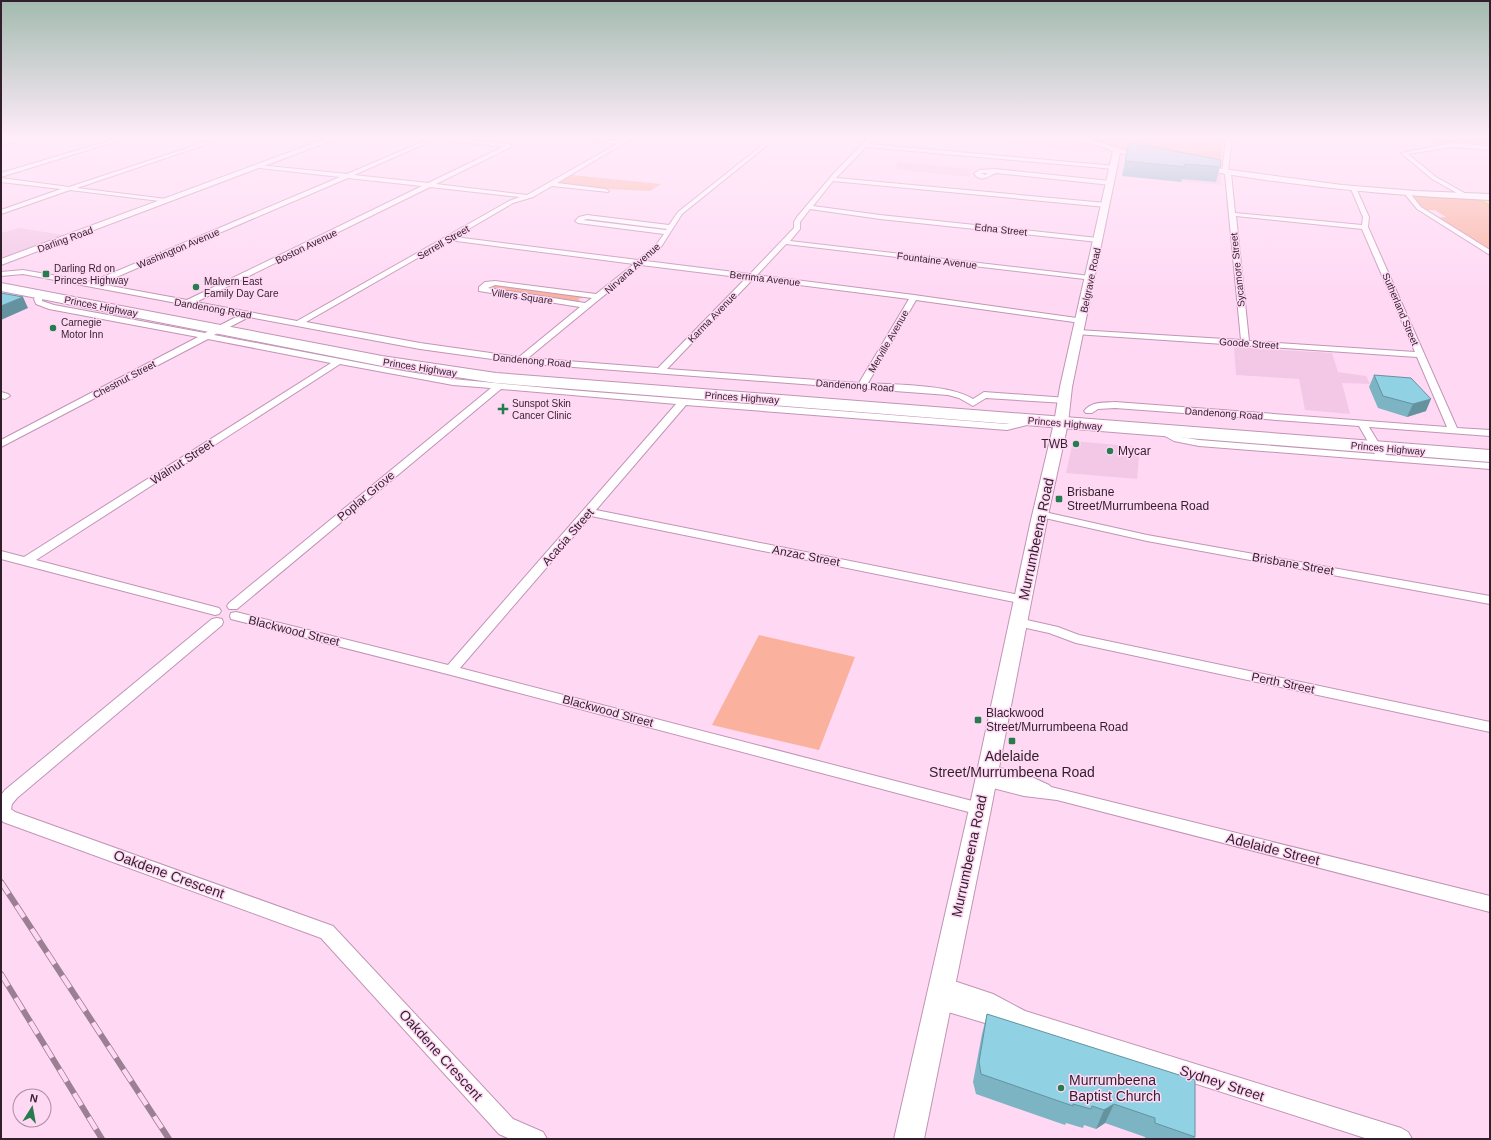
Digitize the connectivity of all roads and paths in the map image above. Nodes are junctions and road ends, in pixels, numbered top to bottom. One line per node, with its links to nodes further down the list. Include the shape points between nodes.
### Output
1 (59, 192): 23 (street)
2 (96, 192): 20 (street)
3 (190, 192): 20 (main road, Darling Road)
4 (309, 192): 36 (street, Washington Avenue)
5 (416, 192): 43 (street, Boston Avenue)
6 (495, 192): 17 (street)
7 (536, 192): 17 (street, Serrell Street)
8 (706, 192): 26 (street, Nirvana Avenue, via 680,213)
9 (821, 192): 22 (street, Karma Avenue)
10 (979, 192): 21 (street)
11 (1109, 192): 21 (main road, Belgrave Road)
12 (1228, 192): 24 (street, Sycamore Street)
13 (1355, 192): 25 (street, Sutherland Street, via 1366,217)
14 (1396, 192): 16 (main road)
15 (1459, 192): 18 (street)
16 (1407, 193): 18 (main road); 30 (street, via 1419,208)
17 (529, 196): 27 (street, Serrell Street, via 511,202)
18 (1466, 196): 19 (main road)
19 (1490, 197)
20 (166, 201): 31 (main road, Darling Road)
21 (1106, 205): 28 (main road, Belgrave Road)
22 (809, 207): 28 (street, Edna Street); 29 (street, Karma Avenue, via 798,218 798,227)
23 (1, 212)
24 (1231, 214): 25 (street); 49 (street, Sycamore Street)
25 (1366, 227): 50 (street, Sutherland Street)
26 (669, 229): 26 (street, via 578,221 587,217); 32 (street, Nirvana Avenue, via 659,246)
27 (449, 238): 32 (street, Berrima Avenue); 46 (street, Serrell Street)
28 (1098, 240): 35 (main road, Belgrave Road)
29 (784, 242): 34 (street, Karma Avenue); 35 (street, Fountaine Avenue)
30 (1490, 253)
31 (1, 262)
32 (640, 262): 34 (street, Berrima Avenue); 40 (street, Nirvana Avenue)
33 (1, 275): 36 (street, Dandenong Road, via 23,272); 39 (highway, Princes Highway)
34 (752, 277): 41 (street, Berrima Avenue); 53 (street, Karma Avenue)
35 (1090, 278): 47 (main road, Belgrave Road)
36 (91, 284): 39 (street, Washington Avenue); 43 (street, Dandenong Road)
37 (1, 287): 42 (highway, Princes Highway)
38 (1, 294): 42 (highway)
39 (75, 296): 42 (highway, Princes Highway); 45 (highway, Princes Highway); 48 (highway, Princes Highway)
40 (598, 297): 44 (street, Nirvana Avenue); 44 (street, Villers Square, via 495,283 488,284 482,289)
41 (914, 297): 47 (street, Berrima Avenue); 55 (street, Merville Avenue)
42 (41, 299): 48 (street)
43 (188, 303): 45 (street, Dandenong Road)
44 (587, 306): 51 (street, Nirvana Avenue)
45 (242, 317): 46 (street, Dandenong Road); 48 (street, Chestnut Street); 54 (highway, Princes Highway, via 440,358)
46 (298, 323): 51 (street, Dandenong Road, via 420,346)
47 (1079, 326): 49 (street, Goode Street); 60 (main road, Belgrave Road)
48 (212, 332): 52 (street); 54 (highway, Princes Highway, via 491,377); 65 (street, Chestnut Street)
49 (1246, 343): 50 (street, Goode Street)
50 (1420, 355): 61 (street, Sutherland Street)
51 (520, 360): 53 (street, Dandenong Road)
52 (338, 362): 56 (street, via 427,379); 71 (street, Walnut Street)
53 (661, 370): 55 (street, Dandenong Road)
54 (580, 379): 58 (highway, Princes Highway); 59 (highway, Princes Highway)
55 (862, 386): 58 (street, Dandenong Road, via 949,392)
56 (498, 387): 57 (street); 74 (street, Poplar Grove)
57 (683, 402): 59 (street); 68 (street, Acacia Street)
58 (973, 403): 60 (highway, Princes Highway)
59 (863, 411): 60 (highway, Princes Highway, via 1032,420)
60 (1062, 417): 63 (highway, Princes Highway, via 1089,411); 63 (highway, Princes Highway, via 1143,440 1156,436 1161,431); 69 (main road, Murrumbeena Road)
61 (1453, 430): 62 (street); 63 (street)
62 (1490, 433)
63 (1372, 440): 64 (highway, Princes Highway); 66 (highway, Princes Highway); 67 (street)
64 (1490, 443)
65 (1, 444)
66 (1490, 456)
67 (1490, 466)
68 (589, 512): 72 (street, Anzac Street); 77 (street, Acacia Street)
69 (1039, 517): 72 (main road, Murrumbeena Road); 73 (street, Brisbane Street, via 1070,526 1096,528)
70 (1, 556): 71 (street)
71 (25, 562): 75 (street)
72 (1024, 600): 76 (main road, Murrumbeena Road)
73 (1490, 600)
74 (235, 611): 75 (street, via 224,607); 77 (street, Blackwood Street)
75 (216, 616): 83 (street, Oakdene Crescent, via 11,794 4,802 3,811 9,816 328,932 506,1127)
76 (1017, 626): 78 (street, Perth Street, via 1052,638 1076,639); 79 (main road, Murrumbeena Road)
77 (451, 670): 80 (street, Blackwood Street)
78 (1490, 727)
79 (986, 775): 80 (main road, Murrumbeena Road); 81 (street, Adelaide Street, via 1024,790 1057,794)
80 (980, 809): 82 (main road, Murrumbeena Road)
81 (1490, 904)
82 (940, 993): 84 (main road, Murrumbeena Road); 85 (street, Sydney Street, via 985,1014 1021,1019)
83 (536, 1139)
84 (909, 1139)
85 (1401, 1139)

